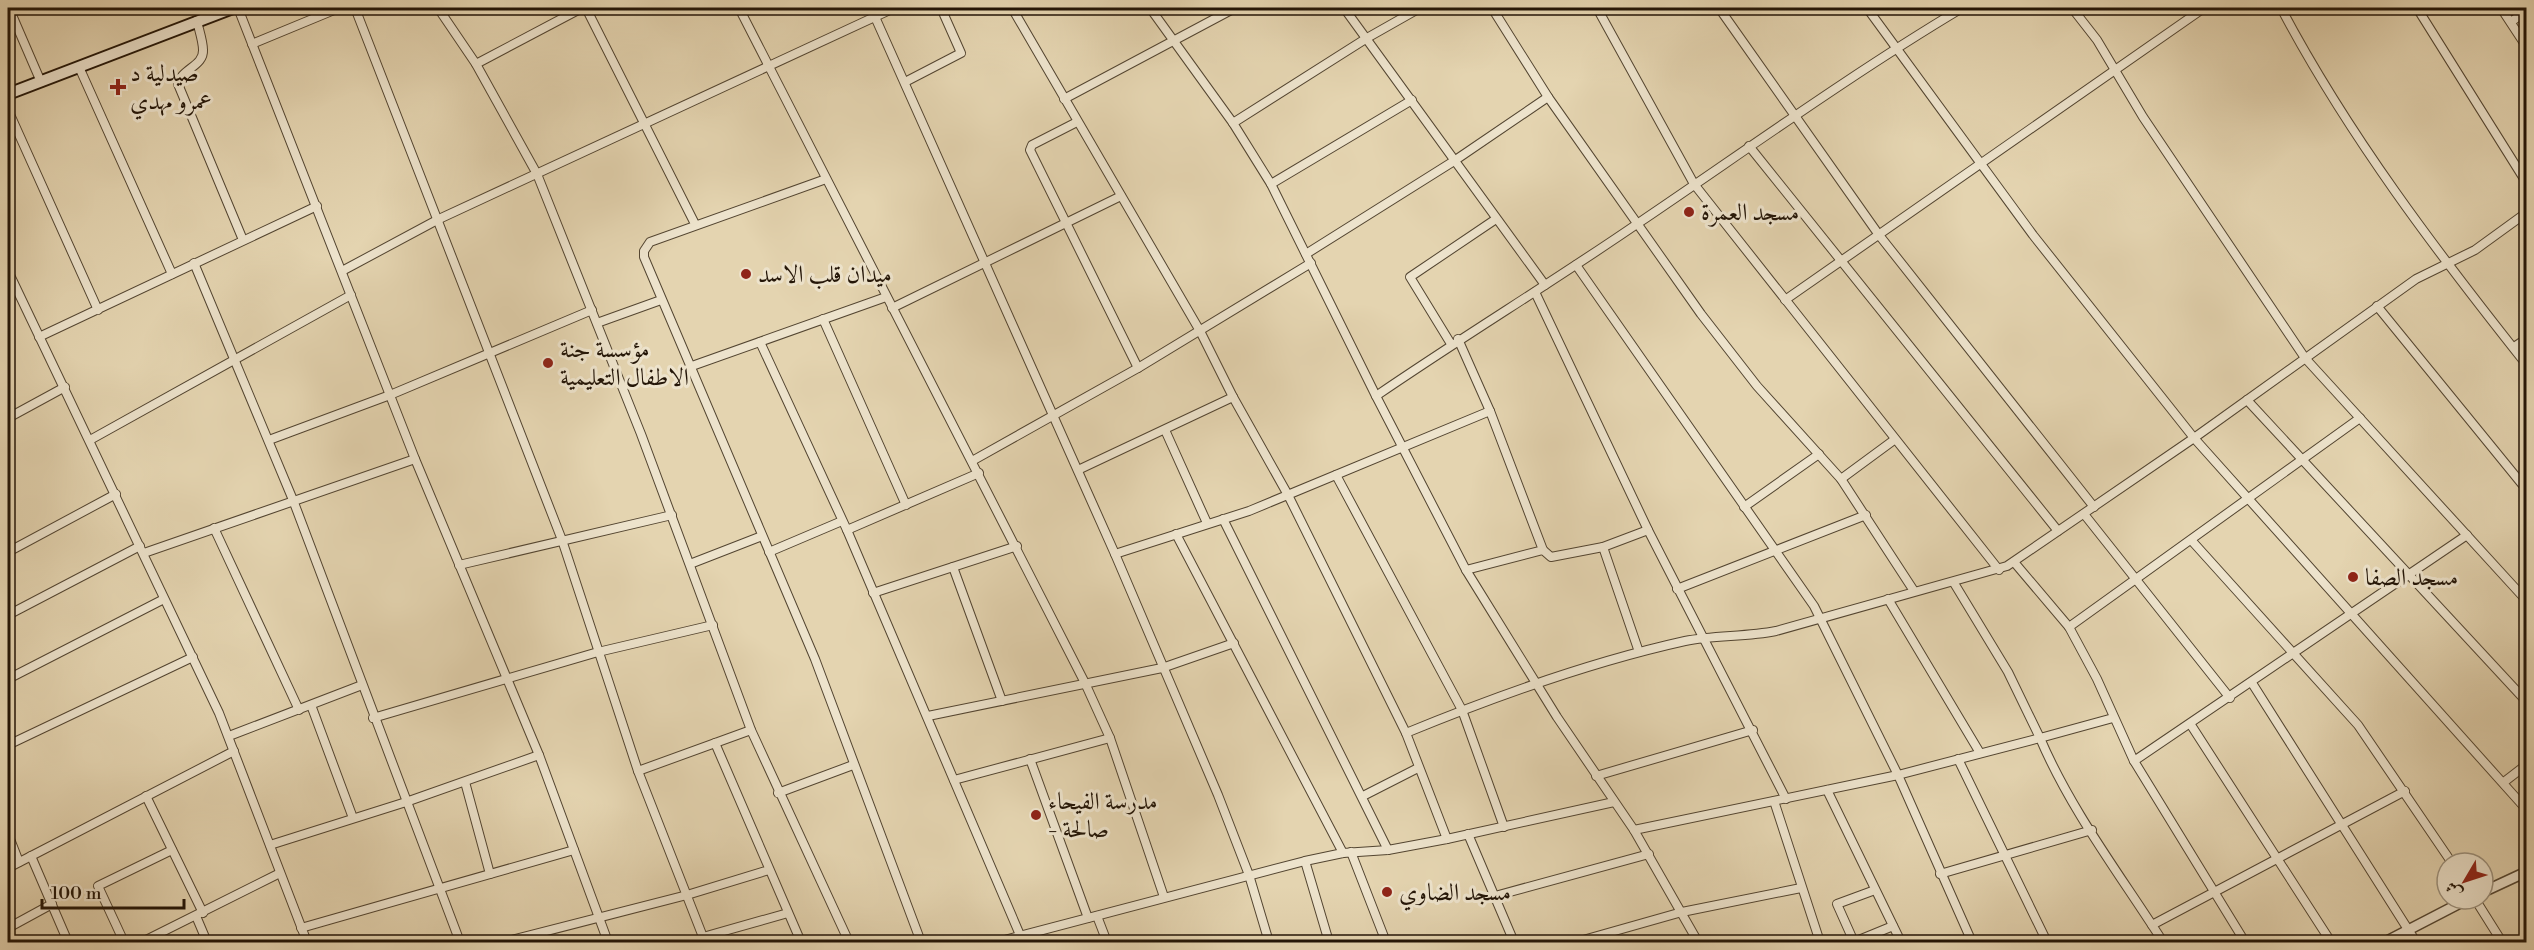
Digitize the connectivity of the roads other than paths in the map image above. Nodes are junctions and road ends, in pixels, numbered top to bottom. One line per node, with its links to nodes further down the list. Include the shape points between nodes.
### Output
1 (9, 8): 40 (street)
2 (232, 8): 29 (main road)
3 (238, 8): 33 (street)
4 (339, 8): 33 (street)
5 (355, 8): 62 (street)
6 (438, 8): 36 (street)
7 (584, 8): 36 (street); 50 (street)
8 (739, 8): 37 (street)
9 (871, 8): 28 (street)
10 (894, 8): 28 (street)
11 (941, 8): 41 (street, via 962,53)
12 (1012, 8): 44 (street)
13 (1150, 8): 32 (street)
14 (1235, 8): 32 (street)
15 (1344, 8): 31 (street)
16 (1420, 8): 31 (street)
17 (1492, 8): 43 (street)
18 (1597, 8): 58 (street)
19 (1719, 8): 47 (street)
20 (1867, 8): 35 (street)
21 (1960, 8): 35 (street)
22 (2072, 8): 39 (street)
23 (2204, 8): 39 (street)
24 (2282, 8): 72 (street, via 2309,61)
25 (2417, 8): 56 (street)
26 (2501, 8): 30 (street)
27 (2526, 11): 30 (street)
28 (876, 16): 37 (street); 41 (street)
29 (197, 21): 38 (main road); 68 (street, via 204,51 182,74 178,84)
30 (2511, 22): 34 (street)
31 (1367, 38): 45 (street); 49 (street)
32 (1172, 40): 44 (street); 49 (street)
33 (252, 44): 60 (street)
34 (2526, 46)
35 (1898, 47): 47 (street); 53 (street)
36 (476, 64): 54 (street)
37 (768, 64): 50 (street); 55 (street)
38 (79, 67): 40 (main road); 78 (street)
39 (2115, 70): 53 (street); 99 (street)
40 (41, 82): 42 (main road)
41 (905, 82): 70 (street)
42 (8, 94)
43 (1548, 97): 52 (street); 66 (street)
44 (1064, 99): 48 (street)
45 (1412, 100): 52 (street); 57 (street)
46 (8, 110): 87 (street)
47 (1793, 115): 51 (street); 67 (street)
48 (1077, 122): 59 (street); 64 (street, via 1030,147)
49 (1233, 123): 57 (street)
50 (644, 124): 54 (street); 65 (street)
51 (1749, 146): 58 (street); 71 (street)
52 (1454, 161): 63 (street); 69 (street)
53 (1982, 164): 67 (street); 113 (street, via 2033,235)
54 (537, 174): 62 (street); 88 (street)
55 (826, 178): 65 (street); 82 (street)
56 (2526, 182)
57 (1271, 184): 69 (street)
58 (1694, 184): 66 (street); 84 (street)
59 (1120, 196): 64 (street); 91 (street)
60 (317, 206): 68 (street); 77 (street)
61 (2526, 213): 72 (street, via 2475,250)
62 (440, 219): 77 (street); 97 (street)
63 (1496, 219): 79 (street); 94 (street, via 1410,277)
64 (1066, 222): 70 (street); 102 (street)
65 (695, 224): 83 (street, via 651,243 644,251)
66 (1638, 224): 75 (street); 118 (street, via 1750,377)
67 (1879, 235): 71 (street); 133 (street)
68 (243, 240): 73 (street)
69 (1306, 254): 74 (street)
70 (985, 261): 86 (street); 110 (street)
71 (1840, 262): 84 (street); 143 (street)
72 (2447, 262): 85 (street); 96 (street)
73 (194, 263): 78 (street); 98 (street)
74 (1311, 263): 91 (street); 105 (street)
75 (1576, 265): 79 (street); 132 (street)
76 (8, 271): 92 (street)
77 (342, 271): 81 (street)
78 (172, 274): 87 (street)
79 (1545, 285): 80 (street)
80 (1535, 292): 94 (street); 142 (street)
81 (351, 295): 98 (street); 104 (street)
82 (886, 297): 86 (street); 89 (street)
83 (661, 300): 90 (street); 101 (street)
84 (1785, 300): 116 (street)
85 (2377, 306): 99 (street); 126 (street)
86 (892, 308): 120 (street)
87 (98, 310): 92 (street)
88 (592, 310): 90 (street); 97 (street)
89 (823, 319): 95 (street); 131 (street)
90 (597, 323): 135 (street)
91 (1200, 332): 102 (street); 106 (street)
92 (39, 337): 103 (street)
93 (2526, 339): 96 (street)
94 (1455, 341): 105 (street); 108 (street)
95 (760, 342): 101 (street); 138 (street)
96 (2514, 348): 100 (street)
97 (488, 352): 104 (street); 147 (street)
98 (234, 358): 114 (street); 115 (street)
99 (2305, 358): 107 (street); 111 (street)
100 (2526, 364)
101 (692, 366): 146 (street)
102 (1138, 368): 110 (street)
103 (65, 387): 109 (street); 114 (street)
104 (390, 395): 115 (street); 119 (street)
105 (1376, 396): 117 (street)
106 (1233, 397): 112 (street); 128 (street)
107 (2247, 400): 113 (street); 121 (street)
108 (1490, 411): 117 (street); 152 (street)
109 (9, 415)
110 (1052, 415): 120 (street); 122 (street)
111 (2360, 418): 121 (street); 145 (street)
112 (1165, 430): 122 (street); 139 (street)
113 (2194, 438): 130 (street); 133 (street)
114 (90, 440): 127 (street)
115 (269, 440): 129 (street)
116 (1894, 440): 125 (street); 162 (street)
117 (1402, 448): 124 (street); 161 (street)
118 (1819, 454): 125 (street); 132 (street)
119 (415, 459): 129 (street); 159 (street)
120 (972, 461): 123 (street)
121 (2302, 461): 130 (street); 163 (street)
122 (1078, 470): 156 (street)
123 (979, 473): 131 (street); 149 (street)
124 (1336, 476): 128 (street); 195 (street)
125 (1840, 479): 136 (street)
126 (2526, 489)
127 (116, 494): 151 (street); 154 (street)
128 (1288, 495): 137 (street); 202 (street)
129 (293, 500): 140 (street); 188 (street)
130 (2248, 501): 148 (street); 173 (street)
131 (906, 505): 141 (street)
132 (1744, 507): 153 (street)
133 (2094, 507): 134 (street)
134 (2084, 514): 143 (street); 164 (street)
135 (672, 515): 147 (street); 158 (street)
136 (1866, 515): 153 (street); 167 (street)
137 (1223, 519): 139 (street); 227 (street)
138 (842, 521): 141 (street); 155 (street)
139 (1207, 523): 144 (street)
140 (214, 528): 151 (street); 194 (street)
141 (847, 531): 168 (street)
142 (1648, 531): 150 (street); 166 (street)
143 (2058, 531): 157 (street)
144 (1176, 534): 156 (street); 178 (street)
145 (2467, 535): 163 (street); 171 (street)
146 (762, 536): 155 (street); 158 (street)
147 (562, 540): 159 (street); 179 (street)
148 (2192, 541): 164 (street); 181 (street)
149 (1017, 546): 160 (street); 186 (street)
150 (1603, 548): 152 (street, via 1551,557); 180 (street)
151 (142, 550): 169 (street); 172 (street)
152 (1543, 550): 161 (street)
153 (1776, 550): 166 (street); 174 (street)
154 (8, 552)
155 (770, 552): 214 (street, via 822,676)
156 (1115, 554): 183 (street)
157 (2014, 562): 162 (street); 176 (street)
158 (690, 564): 175 (street)
159 (459, 565): 184 (street)
160 (952, 567): 168 (street); 191 (street)
161 (1466, 570): 189 (street)
162 (1999, 570): 165 (street)
163 (2407, 576): 173 (street); 192 (street)
164 (2137, 581): 176 (street); 190 (street)
165 (1954, 583): 167 (street); 205 (street, via 2008,672)
166 (1677, 589): 177 (street)
167 (1914, 591): 170 (street)
168 (873, 593): 196 (street)
169 (165, 599): 182 (street); 185 (street)
170 (1888, 599): 174 (street); 209 (street)
171 (2526, 600)
172 (8, 615)
173 (2351, 615): 181 (street); 222 (street)
174 (1821, 620): 177 (street, via 1758,635); 218 (street)
175 (713, 625): 179 (street); 200 (street)
176 (2069, 627): 197 (street)
177 (1705, 638): 180 (street); 201 (street)
178 (1234, 644): 183 (street); 246 (street)
179 (598, 652): 184 (street); 217 (street)
180 (1640, 652): 189 (street)
181 (2292, 655): 187 (street); 224 (street, via 2358,725)
182 (193, 657): 203 (street); 207 (street)
183 (1162, 668): 186 (street); 259 (street)
184 (505, 678): 198 (street); 210 (street)
185 (8, 679)
186 (1085, 683): 191 (street); 204 (street)
187 (2252, 683): 190 (street); 234 (street)
188 (362, 684): 193 (street); 198 (street)
189 (1537, 684): 195 (street); 219 (street)
190 (2230, 698): 199 (street)
191 (1002, 701): 196 (street)
192 (2526, 702)
193 (311, 705): 194 (street); 233 (street)
194 (299, 710): 203 (street)
195 (1462, 710): 202 (street); 235 (street)
196 (928, 716): 220 (street)
197 (2113, 717): 205 (street); 213 (street)
198 (373, 718): 230 (street)
199 (2191, 725): 213 (street); 250 (street)
200 (751, 730): 206 (street); 225 (street)
201 (1753, 730): 219 (street); 228 (street)
202 (1406, 733): 216 (street)
203 (229, 736): 208 (street)
204 (1110, 738): 211 (street); 267 (street)
205 (2040, 738): 209 (street); 237 (street, via 2051,765)
206 (715, 743): 217 (street); 254 (street)
207 (8, 745)
208 (234, 751): 226 (street); 241 (street)
209 (1980, 753): 212 (street)
210 (539, 755): 221 (street); 243 (street)
211 (1030, 759): 220 (street); 276 (street)
212 (1958, 759): 218 (street); 247 (street)
213 (2134, 761): 264 (street)
214 (853, 765): 225 (street); 294 (street)
215 (2526, 765): 222 (street)
216 (1418, 768): 227 (street); 240 (street)
217 (638, 771): 265 (street)
218 (1898, 775): 223 (street); 258 (street)
219 (1596, 776): 231 (street)
220 (954, 780): 283 (street)
221 (465, 782): 230 (street); 257 (street)
222 (2504, 782): 232 (street)
223 (1827, 790): 228 (street); 263 (street)
224 (2405, 791): 234 (street); 245 (street)
225 (778, 793): 293 (street)
226 (146, 796): 242 (street); 249 (street)
227 (1363, 796): 244 (street)
228 (1786, 799): 229 (street)
229 (1774, 801): 236 (street); 262 (street)
230 (406, 802): 233 (street); 261 (street)
231 (1614, 802): 235 (street); 236 (street)
232 (2526, 809)
233 (353, 818): 241 (street)
234 (2342, 823): 250 (street); 281 (street)
235 (1504, 826): 239 (street)
236 (1634, 830): 248 (street)
237 (2091, 830): 247 (street); 277 (street)
238 (8, 834): 252 (street)
239 (1468, 834): 240 (street); 266 (street)
240 (1447, 839): 244 (street)
241 (270, 845): 256 (street)
242 (172, 849): 273 (street); 285 (street, via 98,886)
243 (574, 850): 257 (street); 274 (street)
244 (1388, 850): 246 (street)
245 (2444, 851)
246 (1347, 852): 251 (street); 299 (street)
247 (2005, 854): 258 (street); 307 (street)
248 (1649, 855): 266 (street); 271 (street)
249 (31, 856): 252 (street); 268 (street)
250 (2278, 858): 264 (street); 310 (street)
251 (1305, 861): 259 (street); 298 (street)
252 (19, 862): 253 (street)
253 (8, 868)
254 (769, 870): 265 (street); 272 (street)
255 (2526, 872): 260 (street)
256 (280, 873): 273 (street); 280 (street)
257 (490, 874): 261 (street)
258 (1940, 874): 306 (street)
259 (1249, 875): 267 (street); 297 (street)
260 (2495, 886)
261 (440, 888): 280 (street); 289 (street)
262 (1801, 888): 271 (street); 303 (street)
263 (1875, 890): 278 (street); 304 (street, via 1837,904)
264 (2214, 894): 277 (street); 309 (street)
265 (687, 895): 274 (street); 282 (street)
266 (1495, 896): 300 (street)
267 (1164, 897): 275 (street)
268 (52, 904): 279 (street); 284 (street)
269 (2445, 911): 281 (street)
270 (2483, 911): 313 (street)
271 (1682, 912): 301 (street); 302 (street)
272 (788, 913): 282 (street); 292 (street)
273 (199, 914): 286 (street); 287 (street)
274 (600, 916): 290 (street); 291 (street)
275 (1097, 916): 276 (street); 296 (street)
276 (1088, 918): 283 (street)
277 (2152, 925): 308 (street)
278 (1893, 926): 304 (street); 305 (street)
279 (8, 928)
280 (301, 928): 288 (street)
281 (2408, 930): 311 (street); 312 (street)
282 (704, 940)
283 (1022, 940): 295 (street)
284 (68, 942)
285 (124, 942)
286 (141, 942)
287 (207, 942)
288 (307, 942)
289 (460, 942)
290 (504, 942)
291 (608, 942)
292 (801, 942)
293 (849, 942)
294 (921, 942)
295 (997, 942)
296 (1107, 942)
297 (1269, 942)
298 (1329, 942)
299 (1386, 942)
300 (1514, 942)
301 (1576, 942)
302 (1698, 942)
303 (1820, 942)
304 (1854, 942)
305 (1901, 942)
306 (1972, 942)
307 (2047, 942)
308 (2163, 942)
309 (2245, 942)
310 (2331, 942)
311 (2385, 942)
312 (2416, 942)
313 (2502, 942)

